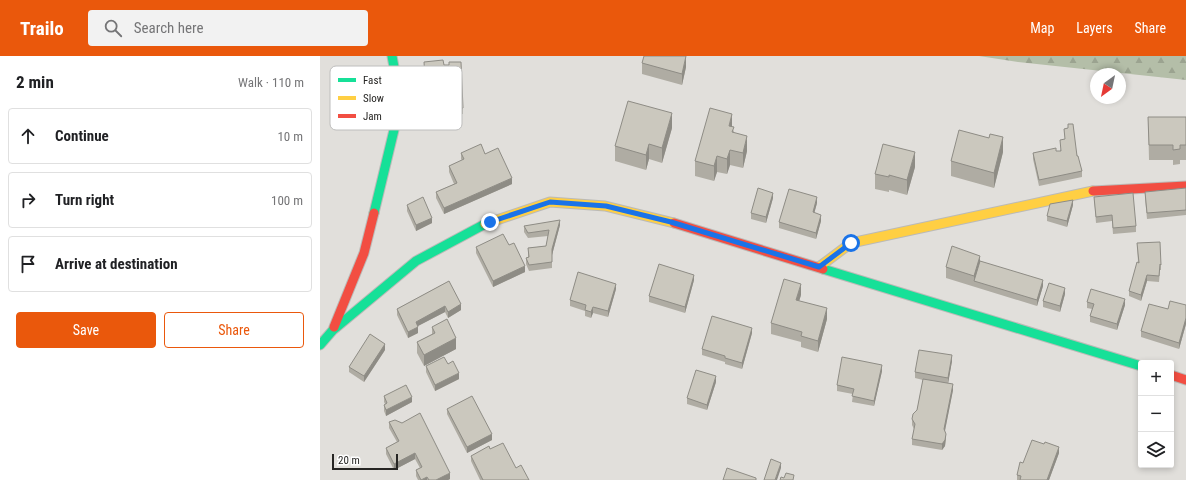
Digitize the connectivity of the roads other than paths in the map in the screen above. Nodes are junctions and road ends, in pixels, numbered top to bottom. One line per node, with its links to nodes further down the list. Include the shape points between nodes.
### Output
1 (392, 56): 2 (street)
2 (394, 66)
3 (394, 130): 6 (street, via 364,253)
4 (1186, 186): 5 (street, via 1092,191 851,243)
5 (819, 267): 6 (street, via 671,222 606,206 550,202 490,222 416,261); 8 (street)
6 (333, 330): 7 (street)
7 (320, 345)
8 (1138, 365)
9 (1174, 376): 10 (street)
10 (1186, 380)

